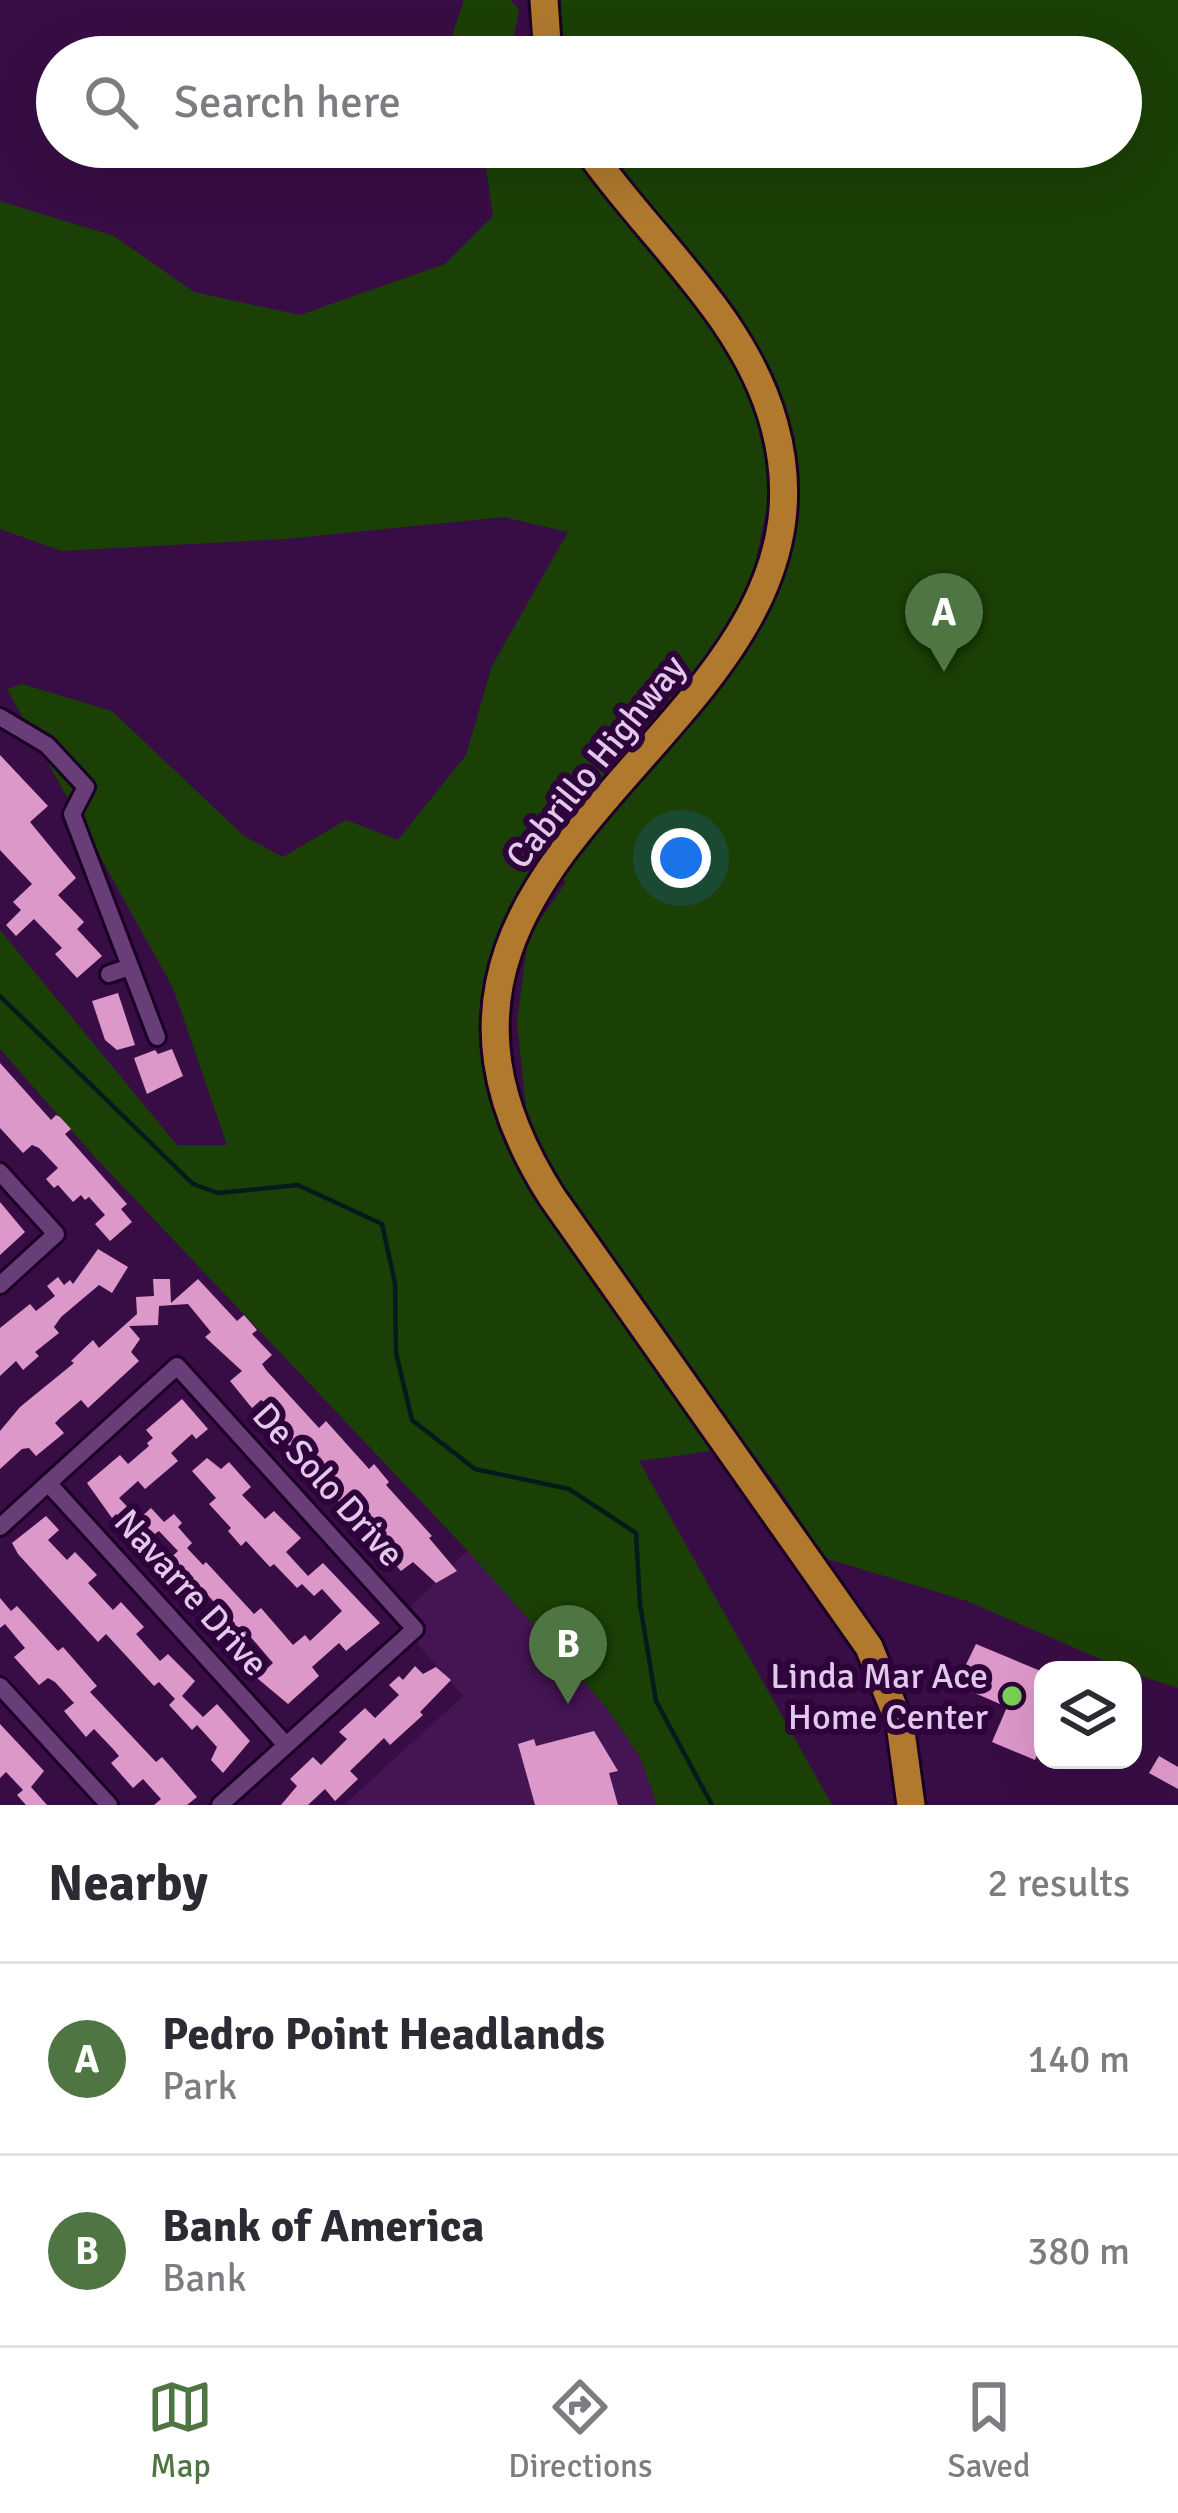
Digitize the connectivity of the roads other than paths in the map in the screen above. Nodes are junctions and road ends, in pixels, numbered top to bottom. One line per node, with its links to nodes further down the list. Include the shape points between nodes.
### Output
1 (544, 0): 2 (highway)
2 (547, 36)
3 (602, 168): 16 (highway, Cabrillo Highway, via 748,360 777,434 783,507 770,574 742,632 531,896 500,989 502,1076 520,1138 552,1197 869,1647 900,1724)
4 (0, 717): 5 (street, via 47,745 86,787 72,814)
5 (130, 967): 6 (street); 7 (street)
6 (109, 974)
7 (157, 1037)
8 (0, 1172): 9 (street, via 56,1234)
9 (0, 1285)
10 (48, 1483): 11 (street, De Solo Drive); 13 (street, Navarre Drive); 13 (street, De Solo Drive, via 177,1366 241,1436 416,1629)
11 (0, 1527)
12 (0, 1685): 14 (street)
13 (286, 1745): 15 (street, De Solo Drive)
14 (109, 1805)
15 (220, 1805)
16 (911, 1805)

